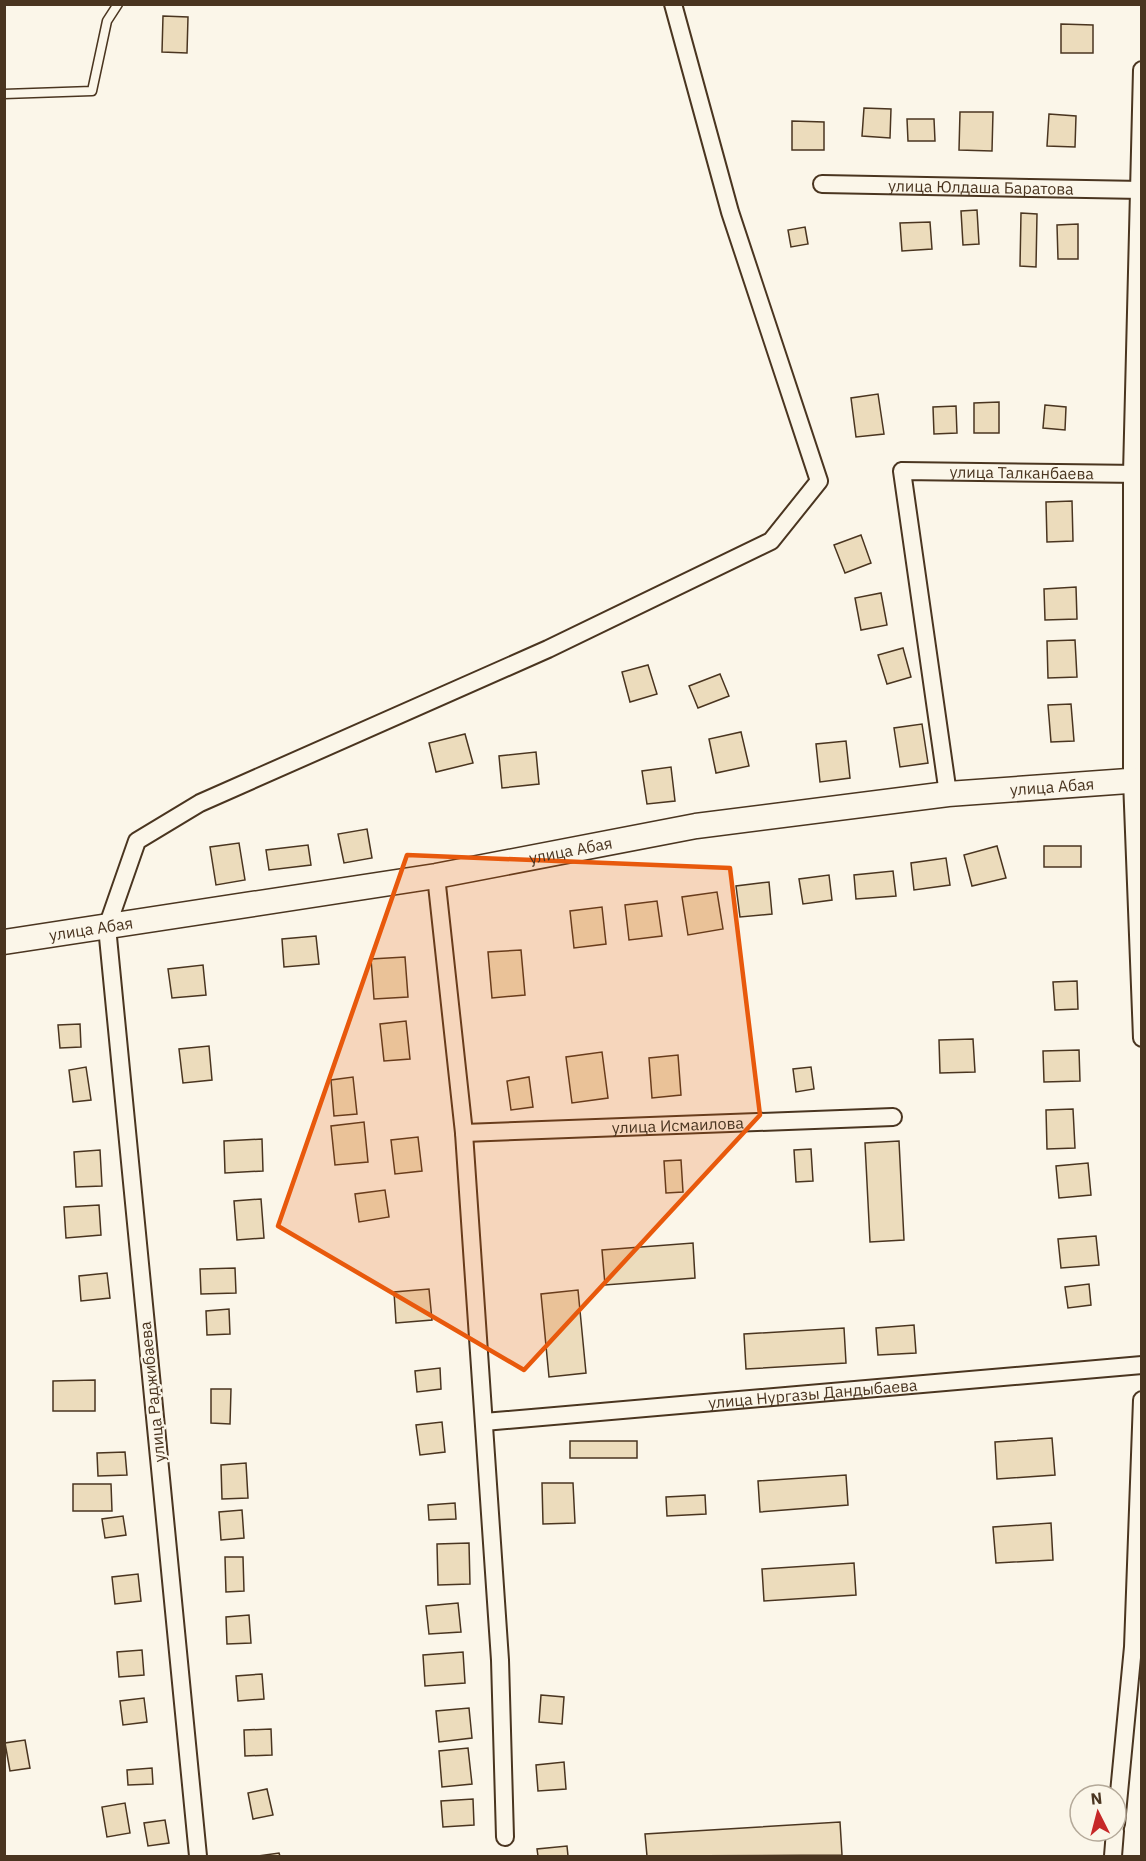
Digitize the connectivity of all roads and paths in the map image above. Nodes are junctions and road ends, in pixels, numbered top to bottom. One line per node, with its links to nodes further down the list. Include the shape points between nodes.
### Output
1 (118, 4): 4 (lane, via 107,21 93,91)
2 (673, 4): 11 (street, via 730,212 819,481 771,541 548,649 200,803 137,841)
3 (1142, 70): 6 (street)
4 (4, 94)
5 (822, 184): 6 (street, улица Юлдаша Баратова)
6 (1139, 190): 7 (street)
7 (1137, 474): 8 (street); 9 (street, улица Талканбаева, via 902,471)
8 (1137, 780): 9 (street, улица Абая); 13 (street)
9 (948, 794): 10 (street, улица Абая, via 696,826)
10 (436, 876): 11 (street, улица Абая); 15 (street)
11 (107, 927): 12 (street, улица Абая); 22 (street, улица Раджибаева)
12 (4, 942)
13 (1142, 1038)
14 (893, 1117): 15 (street, улица Исмаилова)
15 (465, 1133): 18 (street)
16 (1142, 1365): 18 (street, улица Нургазы Дандыбаева)
17 (1142, 1400): 19 (street)
18 (484, 1422): 21 (street, via 500,1660)
19 (1137, 1646): 20 (street)
20 (1121, 1783)
21 (505, 1837)
22 (198, 1857)

